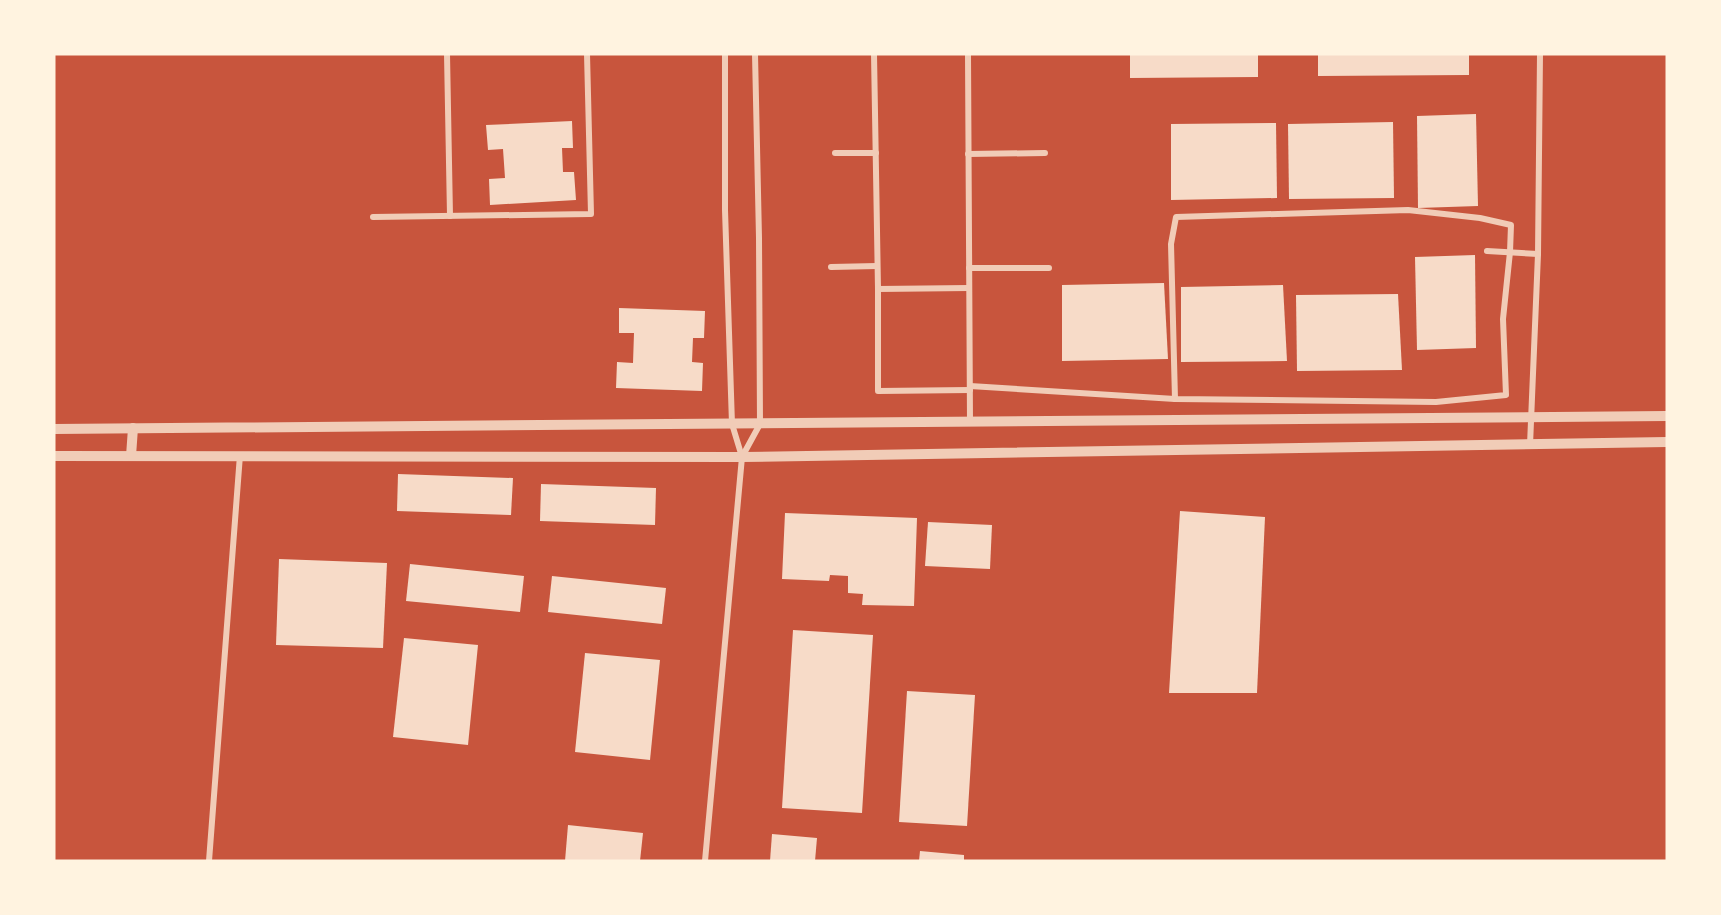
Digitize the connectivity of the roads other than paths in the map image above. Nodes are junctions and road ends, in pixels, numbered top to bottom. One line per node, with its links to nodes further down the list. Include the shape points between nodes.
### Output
1 (447, 54): 12 (street)
2 (587, 54): 12 (street, via 591,214)
3 (725, 54): 28 (street)
4 (755, 54): 29 (street)
5 (874, 54): 9 (street)
6 (968, 54): 11 (street)
7 (1540, 54): 16 (street)
8 (836, 153): 9 (street)
9 (876, 153): 17 (street)
10 (1045, 153): 11 (street)
11 (968, 154): 19 (street)
12 (450, 216): 13 (street)
13 (373, 217)
14 (1487, 250): 15 (street)
15 (1510, 252): 16 (street); 24 (street, via 1503,319 1506,395 1436,402); 24 (street, via 1511,225 1408,210 1176,217 1171,244)
16 (1538, 254): 26 (street)
17 (877, 266): 18 (street); 22 (street)
18 (831, 267)
19 (969, 268): 20 (street); 21 (street)
20 (1048, 268)
21 (969, 288): 22 (street); 23 (street)
22 (878, 289): 23 (street, via 878,391)
23 (970, 388): 24 (street); 27 (street)
24 (1175, 399)
25 (1667, 416): 26 (street)
26 (1530, 418): 27 (street); 33 (street)
27 (970, 423): 29 (street)
28 (732, 424): 29 (street); 30 (street); 37 (street)
29 (760, 424): 37 (street)
30 (133, 428): 31 (street); 36 (street)
31 (54, 429)
32 (1667, 442): 33 (street)
33 (1530, 445): 37 (street)
34 (240, 455): 36 (street); 37 (street); 38 (street)
35 (54, 456): 36 (street)
36 (131, 456)
37 (742, 457): 39 (street)
38 (209, 861)
39 (705, 861)

